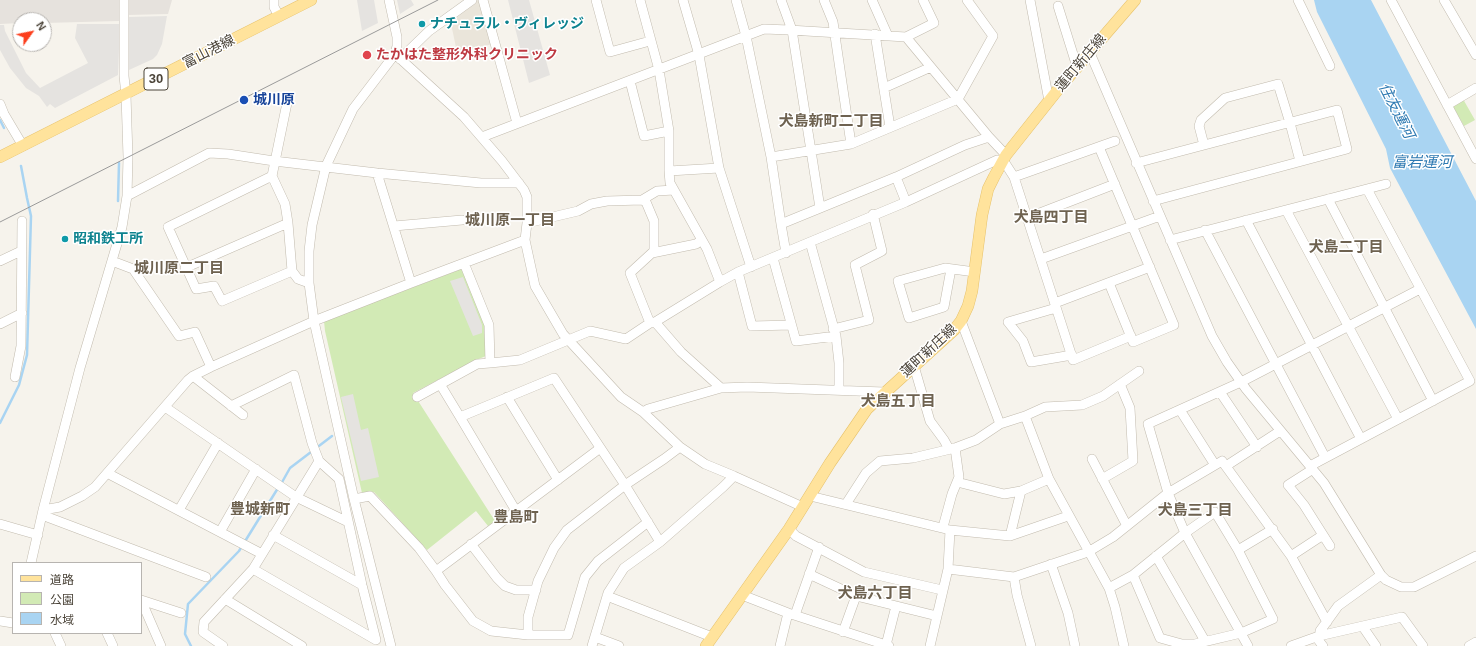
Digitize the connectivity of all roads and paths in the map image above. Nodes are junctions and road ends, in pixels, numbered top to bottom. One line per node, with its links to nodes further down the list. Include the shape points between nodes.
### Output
1 (124, 0): 41 (street)
2 (274, 0): 22 (street)
3 (311, 0): 22 (main road, 富山港線 / 30)
4 (389, 0): 33 (street, via 397,37)
5 (472, 0): 33 (street)
6 (483, 0): 48 (street)
7 (596, 0): 29 (street, via 610,52)
8 (640, 0): 29 (street)
9 (683, 0): 31 (street)
10 (736, 0): 26 (street)
11 (781, 0): 23 (street)
12 (824, 0): 24 (street, via 833,22)
13 (872, 0): 27 (street)
14 (923, 0): 28 (street, via 934,23)
15 (967, 0): 42 (street, via 993,36)
16 (1030, 0): 43 (street)
17 (1135, 0): 30 (main road, 蓮町新庄線)
18 (1298, 0): 34 (street)
19 (1391, 0): 46 (street)
20 (1444, 0): 32 (street)
21 (1058, 6): 36 (street)
22 (279, 16): 41 (main road, 富山港線 / 30)
23 (792, 30): 24 (street); 26 (street, via 764,29); 58 (street)
24 (833, 33): 25 (street); 54 (street)
25 (875, 34): 27 (street); 39 (street)
26 (746, 36): 31 (street); 60 (street)
27 (888, 36): 28 (street)
28 (906, 37): 35 (street)
29 (650, 41): 37 (street)
30 (1090, 53): 36 (main road, 蓮町新庄線); 65 (street)
31 (699, 55): 37 (street); 67 (street)
32 (1476, 55)
33 (398, 56): 51 (street); 66 (street, via 353,109)
34 (1330, 66)
35 (931, 67): 39 (street); 42 (street)
36 (1078, 67): 43 (main road, 蓮町新庄線)
37 (659, 70): 38 (street); 50 (street)
38 (630, 81): 48 (street); 50 (street, via 644,136)
39 (884, 88): 49 (street)
40 (1476, 88): 46 (street)
41 (126, 94): 56 (main road, 富山港線 / 30); 78 (street)
42 (958, 99): 49 (street); 52 (street)
43 (1049, 101): 61 (main road, 蓮町新庄線)
44 (287, 103): 63 (street)
45 (0, 104): 56 (street)
46 (1447, 105): 62 (street)
47 (1290, 122): 55 (street); 55 (street, via 1278,84 1225,98 1201,120 1198,126); 64 (street); 64 (street, via 1337,110 1347,149)
48 (517, 123): 51 (street)
49 (890, 127): 54 (street)
50 (669, 131): 68 (street)
51 (482, 137): 73 (street)
52 (989, 137): 61 (street); 71 (street, via 965,145)
53 (1115, 141): 57 (street)
54 (851, 144): 58 (street)
55 (1204, 145): 65 (street)
56 (23, 146): 59 (main road, 富山港線 / 30)
57 (1099, 147): 72 (street); 74 (street)
58 (811, 150): 60 (street); 83 (street)
59 (0, 157)
60 (771, 157): 93 (street)
61 (1005, 158): 72 (street); 82 (street); 115 (main road, 蓮町新庄線, via 988,189)
62 (1476, 159)
63 (274, 161): 66 (street); 70 (street); 78 (street, via 209,153)
64 (1300, 161): 81 (street)
65 (1136, 163): 81 (street)
66 (326, 166): 69 (street); 117 (street, via 312,225)
67 (719, 168): 68 (street); 109 (street)
68 (669, 171): 77 (street, via 670,183)
69 (377, 173): 73 (street, via 481,183); 94 (street)
70 (272, 176): 92 (street, via 285,204); 111 (street, via 168,227)
71 (896, 177): 82 (street); 83 (street)
72 (1014, 178): 87 (street)
73 (519, 183): 91 (street, via 527,197)
74 (1115, 184): 87 (street); 95 (street)
75 (1386, 184): 76 (street)
76 (1367, 189): 79 (street); 120 (street)
77 (674, 190): 80 (street, via 657,191); 98 (street)
78 (127, 196): 107 (street)
79 (1328, 199): 84 (street); 122 (street)
80 (642, 200): 91 (street, via 591,204 578,211); 103 (street, via 646,202 654,221)
81 (1153, 201): 86 (street)
82 (906, 202): 85 (street)
83 (820, 208): 93 (street)
84 (1286, 210): 89 (street); 129 (street)
85 (873, 214): 100 (street); 130 (street, via 882,251 855,265 869,320)
86 (1160, 216): 95 (street); 99 (street)
87 (1027, 218): 105 (street)
88 (462, 220): 94 (street)
89 (1246, 220): 96 (street); 133 (street)
90 (22, 221): 101 (street)
91 (527, 223): 97 (street)
92 (288, 224): 111 (street); 113 (street)
93 (781, 224): 102 (street)
94 (394, 226): 118 (street)
95 (1132, 226): 105 (street); 110 (street)
96 (1205, 230): 99 (street); 136 (street)
97 (525, 240): 108 (street); 132 (street, via 535,286)
98 (702, 240): 103 (street, via 696,244); 116 (street)
99 (1170, 240): 142 (street, via 1212,336)
100 (810, 242): 102 (street); 130 (street)
101 (21, 251): 106 (street); 123 (street)
102 (786, 252): 104 (street)
103 (652, 253): 126 (street, via 630,273)
104 (773, 258): 109 (street); 128 (street)
105 (1041, 259): 121 (street)
106 (0, 261)
107 (112, 261): 138 (street, via 133,269 179,336 195,332); 191 (street, via 80,368)
108 (464, 263): 118 (street); 135 (street, via 489,325)
109 (751, 267): 114 (street)
110 (1150, 267): 119 (street); 131 (street, via 1174,325 1133,342)
111 (185, 268): 113 (street, via 196,289 214,286 222,301)
112 (951, 269): 112 (street, via 945,268 898,280 909,318 944,308); 115 (street)
113 (292, 271): 117 (street, via 298,279)
114 (738, 272): 116 (street); 128 (street, via 752,326)
115 (975, 272): 124 (main road, 蓮町新庄線, via 968,306)
116 (720, 282): 126 (street)
117 (309, 283): 125 (street)
118 (411, 283): 125 (street)
119 (1109, 283): 121 (street); 131 (street)
120 (1420, 289): 122 (street); 151 (street, via 1470,381)
121 (1056, 306): 134 (street); 134 (street, via 1008,322 1023,341 1031,362)
122 (1384, 307): 129 (street); 151 (street)
123 (22, 314): 127 (street); 141 (street, via 21,346)
124 (961, 321): 137 (main road, 蓮町新庄線); 160 (street)
125 (314, 322): 138 (street); 186 (street)
126 (653, 323): 132 (street, via 626,339 590,331); 145 (street)
127 (0, 324)
128 (791, 325): 130 (street, via 796,341)
129 (1348, 326): 133 (street); 159 (street)
130 (835, 333): 146 (street)
131 (1131, 336): 134 (street, via 1073,360)
132 (570, 340): 135 (street, via 520,360); 155 (street, via 621,397)
133 (1312, 345): 136 (street); 162 (street)
134 (1072, 355)
135 (490, 363): 143 (street, via 477,364)
136 (1276, 364): 142 (street); 168 (street)
137 (914, 366): 147 (main road, 蓮町新庄線); 166 (street, via 930,421)
138 (211, 367): 140 (street)
139 (1139, 371): 144 (street)
140 (193, 376): 152 (street); 153 (street)
141 (15, 377)
142 (1241, 382): 148 (street); 161 (street)
143 (440, 384): 149 (street); 158 (street)
144 (1120, 384): 157 (street, via 1103,396 1082,405 1045,407); 177 (street, via 1130,408 1133,460)
145 (721, 388): 146 (street); 155 (street)
146 (839, 390): 147 (street)
147 (884, 392): 184 (main road, 蓮町新庄線, via 867,409)
148 (1220, 392): 154 (street); 165 (street)
149 (417, 397)
150 (507, 397): 158 (street); 167 (street, via 554,378); 178 (street)
151 (1433, 401): 159 (street)
152 (231, 406): 156 (street); 170 (street, via 294,375)
153 (165, 407): 163 (street); 175 (street)
154 (1180, 410): 171 (street); 183 (street, via 1148,424)
155 (643, 412): 164 (street)
156 (243, 415)
157 (1025, 416): 160 (street); 179 (street)
158 (460, 417): 190 (street)
159 (1398, 419): 162 (street)
160 (1000, 424): 166 (street, via 976,440)
161 (1280, 431): 165 (street); 173 (street)
162 (1361, 439): 168 (street)
163 (218, 444): 174 (street); 189 (street)
164 (680, 447): 176 (street, via 705,464); 181 (street)
165 (1256, 447): 172 (street)
166 (952, 448): 180 (street, via 959,477); 187 (street, via 913,458 880,461 866,473)
167 (599, 449): 178 (street); 181 (street)
168 (1326, 457): 173 (street)
169 (1092, 459): 177 (street)
170 (319, 461): 185 (street); 193 (street, via 339,479)
171 (1215, 465): 172 (street, via 1222,461); 183 (street)
172 (1226, 466): 198 (street)
173 (1311, 467): 204 (street, via 1288,485); 223 (street, via 1324,483)
174 (256, 469): 185 (street); 200 (street)
175 (107, 473): 189 (street); 191 (street, via 95,487 82,496)
176 (734, 476): 188 (street); 206 (street)
177 (1102, 479): 196 (street)
178 (558, 480): 190 (street)
179 (1049, 480): 182 (street); 192 (street)
180 (957, 482): 182 (street, via 1004,494); 197 (street)
181 (625, 485): 194 (street); 228 (street, via 567,530 554,548)
182 (1021, 491): 205 (street)
183 (1168, 493): 196 (street); 201 (street)
184 (810, 496): 187 (street); 188 (main road, 蓮町新庄線)
185 (296, 497): 193 (street); 203 (street)
186 (354, 499): 220 (street, via 370,496 419,548); 261 (street)
187 (846, 504): 197 (street)
188 (803, 507): 199 (main road, 蓮町新庄線)
189 (179, 510): 200 (street)
190 (516, 511): 207 (street)
191 (43, 512): 202 (street); 224 (street)
192 (1068, 516): 205 (street); 211 (street)
193 (348, 522): 226 (street)
194 (648, 522): 206 (street); 248 (street, via 598,561 585,577 568,635)
195 (0, 524): 202 (street)
196 (1127, 526): 211 (street)
197 (946, 528): 205 (street); 219 (street)
198 (1273, 529): 210 (street); 214 (street)
199 (789, 530): 209 (street); 230 (main road, 蓮町新庄線)
200 (220, 532): 212 (street)
201 (1185, 533): 210 (street, via 1215,512); 213 (street); 245 (street)
202 (38, 535): 216 (street)
203 (274, 535): 212 (street); 226 (street)
204 (1323, 535): 208 (street); 214 (street)
205 (1010, 536)
206 (660, 542): 231 (street, via 624,568)
207 (471, 544): 220 (street); 228 (street, via 505,586 516,590)
208 (1330, 546)
209 (819, 547): 221 (street); 229 (street, via 864,572)
210 (1238, 550): 245 (street, via 1273,618)
211 (1088, 552): 217 (street); 227 (street)
212 (262, 554): 218 (street)
213 (1156, 556): 222 (street); 251 (street)
214 (1291, 556): 241 (street)
215 (1476, 556): 223 (street, via 1414,587 1401,587)
216 (31, 562)
217 (1051, 564): 225 (street); 267 (street, via 1068,613)
218 (253, 569): 233 (street); 254 (street)
219 (948, 569): 225 (street); 229 (street)
220 (436, 571): 248 (street, via 473,621 491,631)
221 (809, 574): 232 (street); 238 (street)
222 (1133, 575): 227 (street); 251 (street, via 1160,638 1182,644)
223 (1381, 575): 241 (street, via 1338,606)
224 (206, 577)
225 (1014, 577): 266 (street)
226 (362, 585): 254 (street)
227 (1109, 588): 268 (street)
228 (536, 590): 248 (street, via 528,617)
229 (942, 590): 239 (street)
230 (742, 595): 238 (street); 252 (main road, 蓮町新庄線)
231 (607, 596): 249 (street); 252 (street)
232 (856, 596): 236 (street); 244 (street)
233 (225, 599): 259 (street, via 204,622 203,632); 260 (street)
234 (142, 600): 237 (street)
235 (142, 602): 258 (street)
236 (896, 606): 239 (street); 255 (street)
237 (181, 613)
238 (792, 614): 244 (street); 264 (street)
239 (937, 616): 265 (street)
240 (0, 621): 242 (street)
241 (1327, 622): 250 (street, via 1320,631)
242 (12, 623)
243 (1363, 627): 250 (street); 272 (street); 273 (street, via 1402,617)
244 (843, 632): 255 (street)
245 (1242, 632): 251 (street); 269 (street)
246 (55, 634): 256 (street)
247 (107, 634): 257 (street)
248 (528, 635)
249 (595, 636): 262 (street); 263 (street)
250 (1320, 636): 270 (street); 271 (street, via 1319,641)
251 (1205, 641)
252 (709, 642)
253 (1476, 642): 274 (street)
254 (376, 643)
255 (887, 645)
256 (61, 646)
257 (113, 646)
258 (161, 646)
259 (223, 646)
260 (302, 646)
261 (391, 646)
262 (592, 646)
263 (618, 646)
264 (780, 646)
265 (930, 646)
266 (1031, 646)
267 (1075, 646)
268 (1124, 646)
269 (1248, 646)
270 (1291, 646)
271 (1323, 646)
272 (1376, 646)
273 (1423, 646)
274 (1469, 646)

